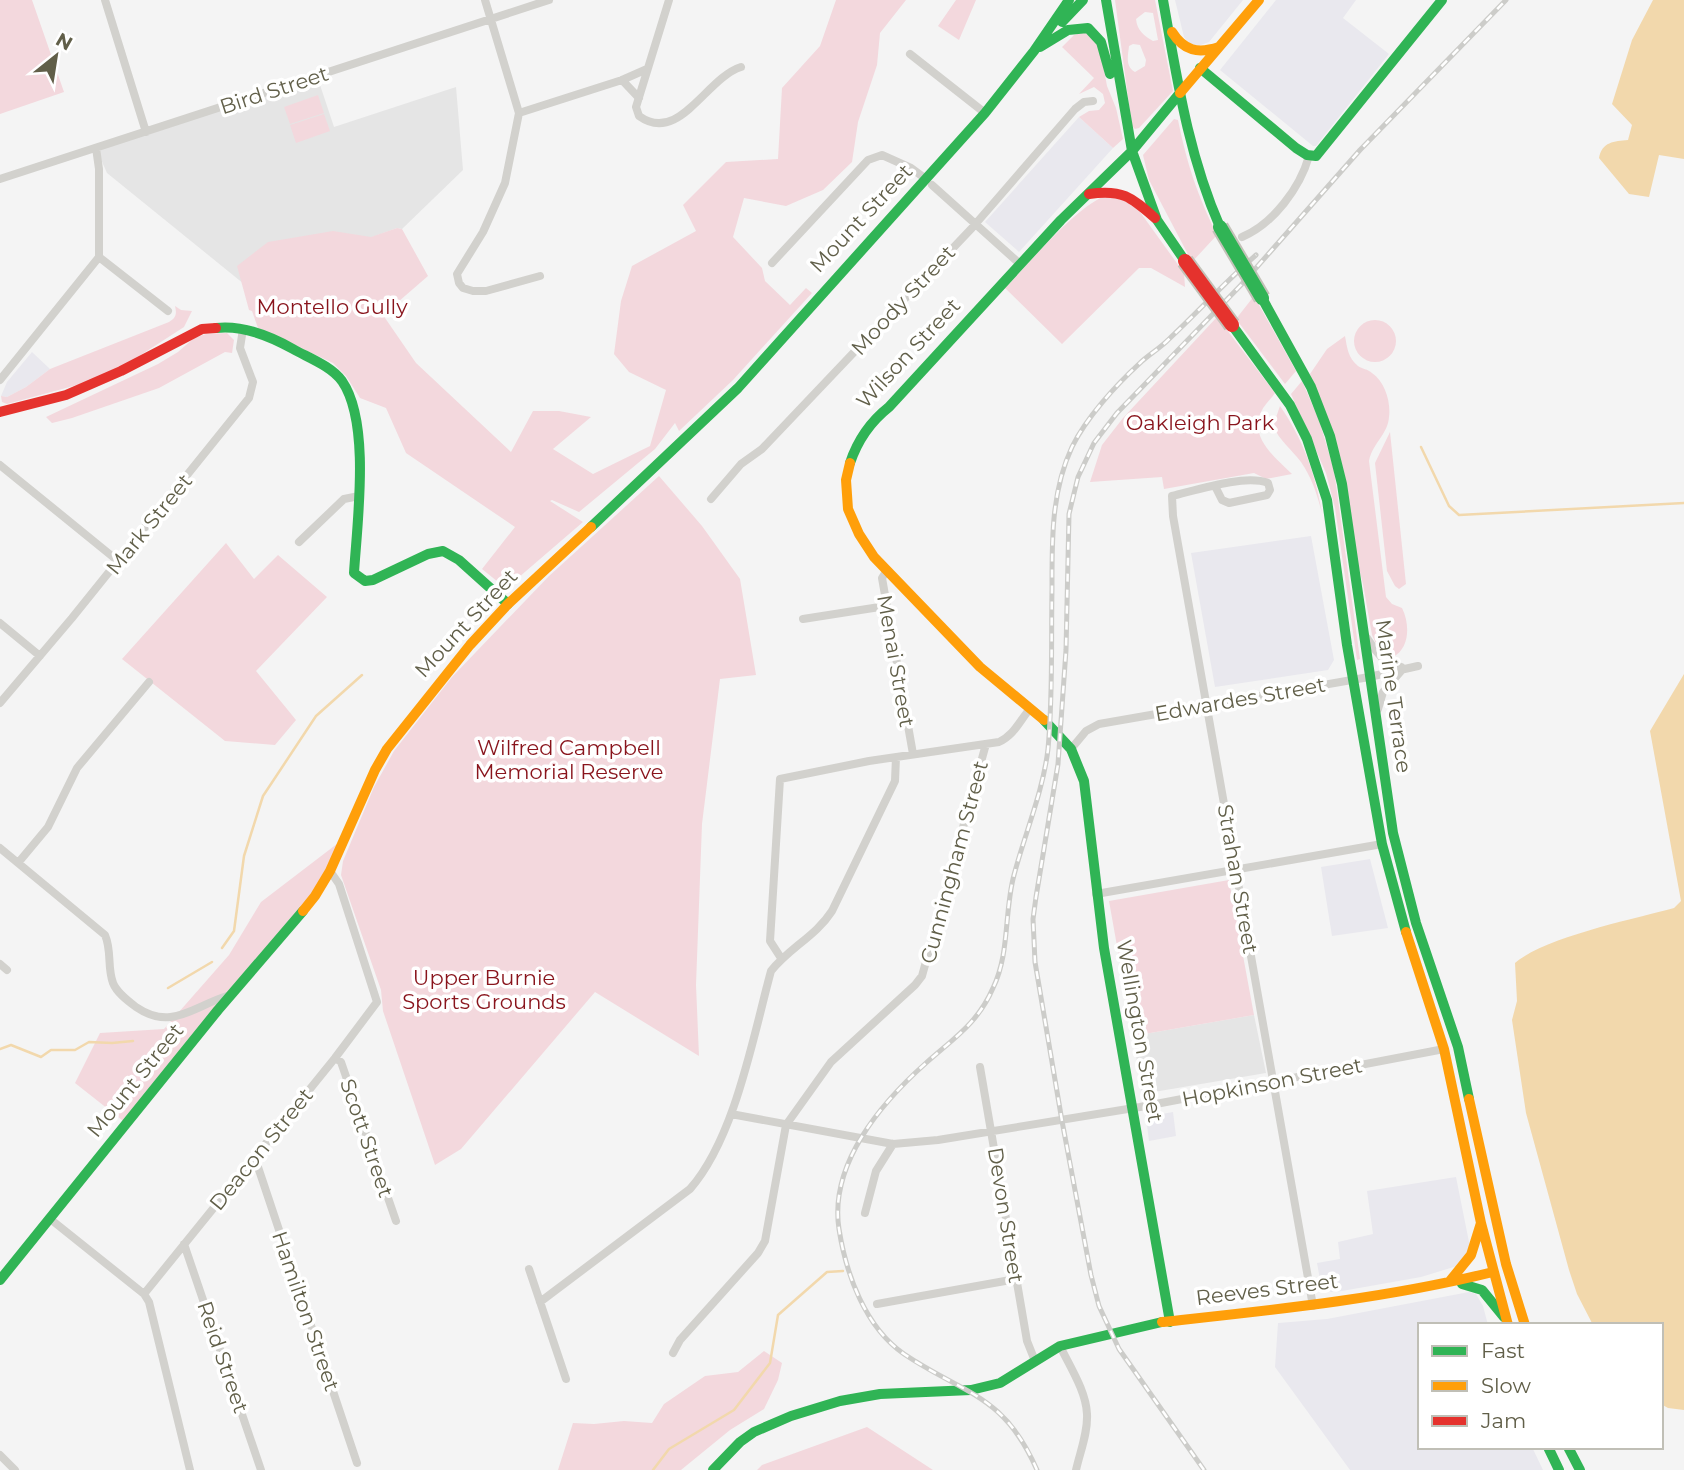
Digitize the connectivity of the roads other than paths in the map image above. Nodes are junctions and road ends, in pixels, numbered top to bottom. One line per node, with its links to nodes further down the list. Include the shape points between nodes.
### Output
1 (105, 0): 26 (street)
2 (485, 0): 11 (street)
3 (549, 0): 11 (street, Bird Street)
4 (669, 0): 18 (street)
5 (1069, 0): 14 (main road, Mount Street)
6 (1083, 0): 14 (main road, Mount Street)
7 (1106, 0): 25 (main road)
8 (1163, 0): 12 (main road, Marine Terrace)
9 (1259, 0): 13 (main road, Wilson Street)
10 (1442, 0): 29 (main road)
11 (491, 19): 23 (street); 26 (street, Bird Street)
12 (1166, 20): 13 (main road, via 1185,49 1203,52); 20 (main road, Marine Terrace)
13 (1220, 46): 17 (main road, Wilson Street)
14 (1034, 51): 24 (main road, Mount Street); 25 (main road, via 1068,29 1091,30 1102,46)
15 (910, 54): 24 (street)
16 (741, 67): 21 (street, via 723,75 676,119 644,120 636,107)
17 (1200, 68): 20 (main road, Wilson Street); 29 (main road, via 1296,149)
18 (647, 69): 19 (street); 21 (street)
19 (622, 80): 21 (street); 23 (street)
20 (1180, 93): 28 (main road, Wilson Street); 55 (main road, Marine Terrace, bridge, via 1199,177 1220,227 1294,354 1330,436 1342,484)
21 (639, 99)
22 (1093, 101): 35 (street, Moody Street, via 1075,108)
23 (519, 113): 40 (street, via 505,183 457,274 458,283 463,289 486,291)
24 (985, 113): 31 (main road, Mount Street)
25 (1127, 125): 28 (main road, Marine Terrace)
26 (146, 132): 27 (street, Bird Street)
27 (96, 148): 30 (street, Bird Street); 37 (street)
28 (1132, 151): 33 (main road, Wilson Street); 34 (main road, Marine Terrace)
29 (1315, 154): 32 (street); 32 (street)
30 (0, 179)
31 (929, 182): 35 (street); 38 (street, via 882,155 868,160); 52 (main road, Mount Street, via 738,388)
32 (1298, 183): 36 (street, via 1262,226)
33 (1087, 195): 34 (main road, via 1116,191); 39 (main road, Wilson Street)
34 (1157, 220): 60 (main road, Marine Terrace, bridge, via 1290,405 1307,439 1333,525 1347,645)
35 (975, 223): 39 (street); 48 (street, Moody Street, via 762,450 741,464)
36 (1242, 237)
37 (99, 257): 41 (street); 43 (street)
38 (772, 263)
39 (1020, 264): 51 (main road, Wilson Street, via 876,417 854,451 848,472 848,508 861,540)
40 (540, 276)
41 (168, 312)
42 (243, 329): 44 (main road, via 202,329 66,394); 47 (main road, via 319,362 343,382 358,429); 50 (street, Mark Street, via 240,348 253,382 249,398)
43 (0, 380)
44 (0, 412)
45 (0, 466): 50 (street)
46 (1215, 486): 46 (street, Strahan Street, via 1229,503 1267,495 1270,490 1268,483 1258,479); 63 (street, Strahan Street, via 1172,496)
47 (359, 496): 49 (street, via 344,499); 52 (main road, via 352,565 360,579 373,580 443,551)
48 (710, 499)
49 (299, 542)
50 (118, 561): 57 (street, Mark Street)
51 (887, 570): 53 (street, Menai Street, via 882,578); 64 (main road, Wilson Street)
52 (508, 604): 74 (main road, Mount Street, via 387,749)
53 (886, 606): 54 (street); 68 (street, Menai Street)
54 (803, 619)
55 (1361, 619): 59 (street, via 1380,657); 60 (main road, Marine Terrace)
56 (0, 622): 57 (street)
57 (40, 656): 62 (street, Mark Street)
58 (1418, 666): 59 (street, Edwardes Street)
59 (1404, 668): 60 (street, Edwardes Street); 65 (street, via 1383,692)
60 (1362, 678): 63 (street, Edwardes Street); 65 (main road, Marine Terrace); 70 (main road, Marine Terrace)
61 (149, 682): 72 (street, via 77,768 48,827)
62 (0, 703)
63 (1208, 704): 67 (street, Edwardes Street, via 1098,724); 73 (street, Strahan Street)
64 (1029, 710): 66 (street, via 1009,738); 67 (main road, Wilson Street)
65 (1375, 718): 94 (main road, Marine Terrace, via 1393,833 1416,923 1458,1047)
66 (986, 744): 68 (street); 84 (street, Cunningham Street, via 922,976 831,1062)
67 (1071, 749): 75 (main road, Wellington Street, via 1083,779)
68 (913, 754): 69 (street)
69 (896, 757): 76 (street, via 895,781 832,911 822,926); 76 (street, via 780,779 770,940)
70 (1382, 844): 73 (street); 78 (main road, Marine Terrace)
71 (0, 848): 72 (street)
72 (18, 863): 77 (street, via 105,935 114,986 151,1017 176,1017)
73 (1237, 870): 75 (street); 81 (street, Strahan Street)
74 (330, 871): 77 (main road, Mount Street, via 315,896); 79 (street, Deacon Street, via 339,884 377,1002)
75 (1096, 894): 82 (main road, Wellington Street)
76 (781, 958): 83 (street, via 771,971)
77 (230, 995): 89 (main road, Mount Street)
78 (1444, 1049): 81 (street, Hopkinson Street); 91 (main road, Marine Terrace)
79 (335, 1058): 87 (street, Deacon Street); 90 (street, Scott Street, via 341,1062)
80 (980, 1067): 85 (street, Devon Street)
81 (1274, 1082): 82 (street, Hopkinson Street); 101 (street, Strahan Street)
82 (1131, 1108): 85 (street, Hopkinson Street); 102 (main road, Wellington Street)
83 (731, 1114): 84 (street, Hopkinson Street); 99 (street, via 701,1177 690,1189)
84 (786, 1125): 86 (street, Hopkinson Street); 106 (street, Cunningham Street, via 765,1241)
85 (992, 1132): 86 (street, Hopkinson Street); 95 (street, Devon Street)
86 (893, 1144): 88 (street, via 876,1171)
87 (251, 1160): 92 (street, Deacon Street); 112 (street, Hamilton Street, via 258,1167)
88 (865, 1213)
89 (49, 1218): 96 (main road, Mount Street); 98 (street)
90 (396, 1221)
91 (1481, 1223): 94 (main road, Marine Terrace); 97 (main road, via 1474,1253)
92 (184, 1244): 98 (street, Deacon Street); 115 (street, Reid Street)
93 (529, 1269): 99 (street)
94 (1500, 1271): 97 (main road, Reeves Street); 103 (main road, Marine Terrace); 104 (main road, Marine Terrace)
95 (1016, 1279): 100 (street); 107 (street, Devon Street)
96 (0, 1280)
97 (1448, 1283): 101 (main road, Reeves Street); 103 (main road, via 1474,1284 1482,1289)
98 (144, 1294): 114 (street)
99 (540, 1302): 108 (street)
100 (877, 1304)
101 (1313, 1306): 102 (main road, Reeves Street)
102 (1170, 1322): 105 (main road, Reeves Street)
103 (1507, 1322)
104 (1524, 1323)
105 (1060, 1346): 107 (main road, Reeves Street); 117 (street, via 1087,1415)
106 (673, 1353)
107 (1035, 1361): 116 (main road, Reeves Street, via 1000,1383 971,1391 880,1394 791,1416 747,1437)
108 (566, 1379)
109 (1549, 1449): 118 (main road)
110 (1569, 1449): 119 (main road)
111 (0, 1455): 113 (street)
112 (357, 1463)
113 (15, 1470)
114 (190, 1470)
115 (261, 1470)
116 (713, 1470)
117 (1076, 1470)
118 (1559, 1470)
119 (1580, 1470)

